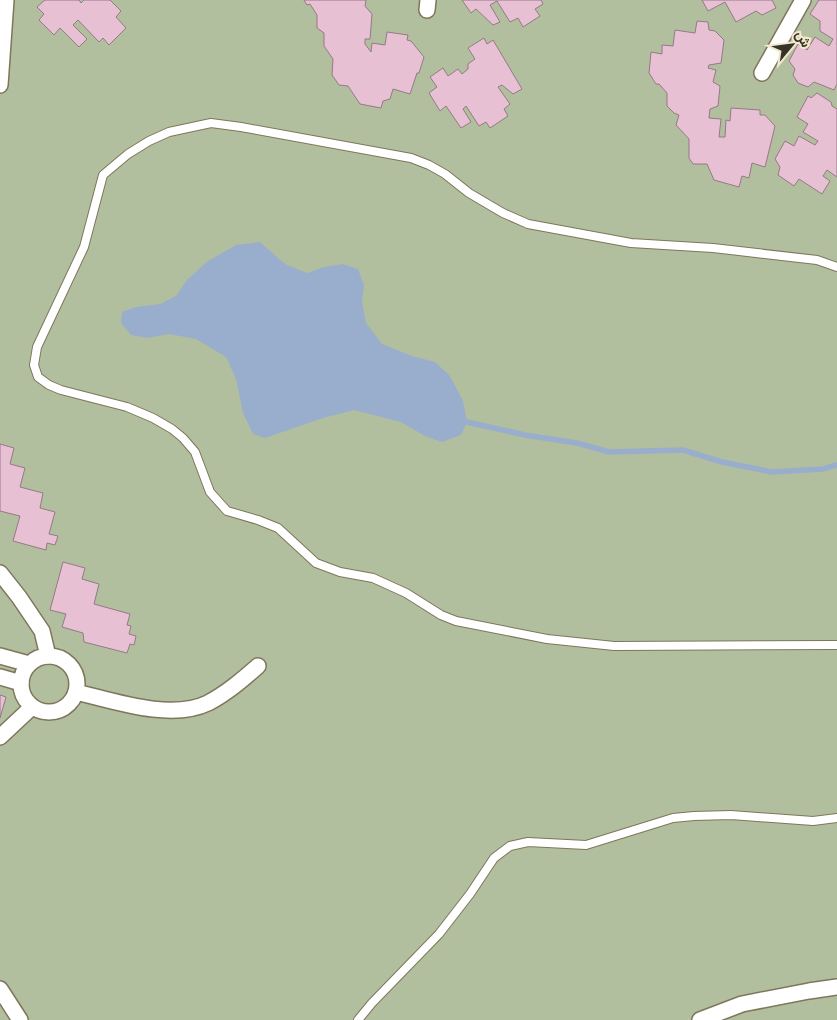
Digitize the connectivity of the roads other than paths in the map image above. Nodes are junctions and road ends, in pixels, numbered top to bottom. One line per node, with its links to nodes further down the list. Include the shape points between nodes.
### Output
1 (6, 0): 4 (street)
2 (803, 0): 3 (street)
3 (762, 73)
4 (0, 85)
5 (837, 267): 7 (lane, via 816,260 713,248 631,243 528,224 469,193 445,174 411,158 211,123 169,132 149,141 103,175 84,247 38,347 34,365 38,377 49,385 127,407 172,429 195,452 210,492 227,511 278,528 316,563 340,572 373,578 406,593 441,616 547,638 614,646)
6 (0, 573): 9 (street, via 42,631)
7 (837, 645)
8 (0, 656): 10 (street)
9 (48, 656): 10 (street); 14 (street, via 64,660 71,666 78,683)
10 (29, 664): 13 (street)
11 (258, 666): 14 (street, via 231,689 206,704 180,710 150,709)
12 (0, 677): 13 (street)
13 (21, 683): 15 (street, via 24,699)
14 (76, 692): 15 (street, via 66,707 57,711 48,713)
15 (32, 707): 16 (street)
16 (0, 738)
17 (837, 818): 21 (lane, via 813,821 732,814 694,816 673,818 586,845 528,842 510,846 494,858 439,934)
18 (837, 987): 22 (street, via 742,1004)
19 (0, 989): 20 (street)
20 (20, 1020)
21 (358, 1020)
22 (700, 1020)

